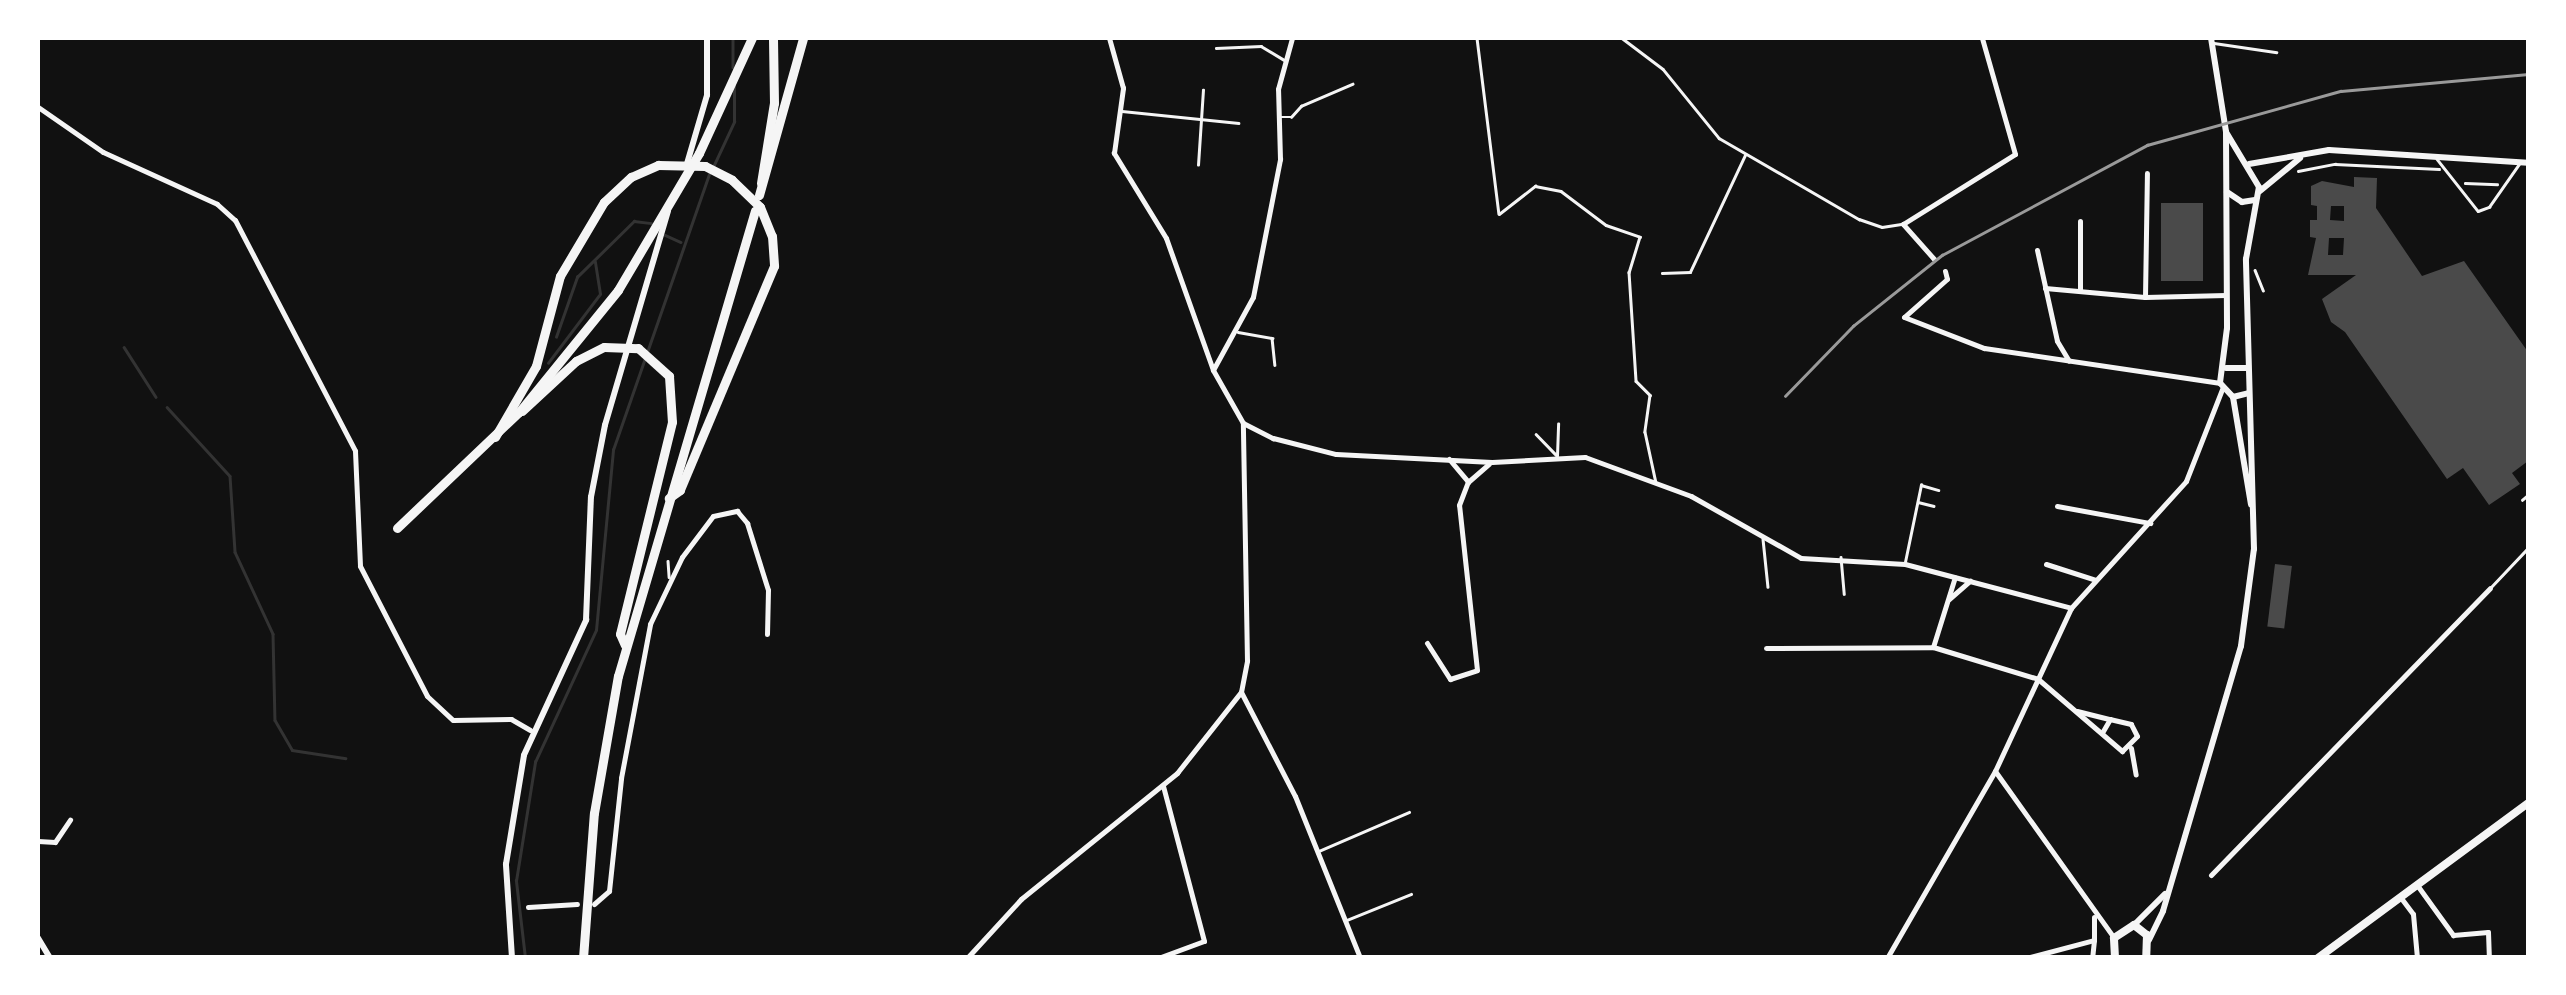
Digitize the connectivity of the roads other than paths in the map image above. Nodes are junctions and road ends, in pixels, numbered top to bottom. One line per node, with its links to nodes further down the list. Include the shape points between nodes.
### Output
1 (707, 38): 98 (street, via 700,129 647,274 605,425 591,497 586,620)
2 (752, 38): 54 (highway, via 700,153 618,290)
3 (774, 38): 4 (highway, via 774,103 760,193)
4 (803, 38)
5 (1109, 38): 17 (street, via 1122,73)
6 (1292, 38): 13 (street)
7 (1477, 38): 63 (lane, via 1499,214 1535,186 1561,191 1606,225 1640,237 1629,272 1636,381 1650,395 1644,432)
8 (1622, 38): 22 (lane, via 1663,69 1719,138)
9 (1982, 38): 34 (street, via 2015,154)
10 (2212, 40): 12 (lane); 21 (street)
11 (1216, 48): 13 (lane, via 1260,46)
12 (2276, 52)
13 (1283, 59): 18 (street)
14 (1352, 84): 18 (lane, via 1301,106 1291,118)
15 (1203, 90): 19 (lane)
16 (38, 107): 98 (street, via 103,152 217,204 234,220 356,451 360,566 427,696 454,720 511,719)
17 (1120, 111): 19 (lane); 48 (street, via 1114,153 1166,238)
18 (1278, 117): 43 (street, via 1280,159 1253,297)
19 (1200, 120): 20 (lane); 27 (lane)
20 (1238, 123)
21 (2226, 132): 25 (street); 29 (street)
22 (1746, 154): 34 (lane, via 1859,219 1882,228); 37 (lane, via 1690,272)
23 (2305, 154): 24 (street); 25 (street); 31 (street)
24 (2436, 157): 26 (street); 26 (lane, via 2469,207 2484,210)
25 (2247, 163): 29 (street); 31 (street)
26 (2524, 163)
27 (1198, 164)
28 (2147, 174): 42 (street)
29 (2227, 178): 30 (street)
30 (2227, 191): 31 (street, via 2242,202); 41 (street)
31 (2257, 197): 47 (street, via 2246,259)
32 (755, 211): 66 (highway)
33 (2080, 221): 40 (street)
34 (1903, 224): 36 (street)
35 (2036, 250): 39 (street)
36 (1934, 259)
37 (1662, 272)
38 (1947, 274): 44 (street, via 1904,318 1984,348)
39 (2045, 288): 40 (street); 44 (street, via 2057,341)
40 (2080, 290): 42 (street)
41 (2228, 295): 42 (street); 46 (street)
42 (2146, 297)
43 (1238, 332): 45 (lane, via 1272,338); 48 (street)
44 (2072, 364): 49 (street)
45 (1275, 365)
46 (2226, 368): 47 (street); 50 (street)
47 (2249, 369): 51 (street)
48 (1213, 370): 55 (street)
49 (2205, 381): 50 (street); 53 (street)
50 (2221, 386): 52 (street); 53 (street)
51 (2249, 393): 52 (street); 73 (street)
52 (2234, 398): 73 (street)
53 (2217, 400): 71 (street, via 2186,481)
54 (519, 412): 58 (highway); 91 (highway, via 594,351 634,346 666,370 674,406 620,634)
55 (1243, 423): 60 (street, via 1336,454); 95 (street, via 1252,626)
56 (1558, 424): 59 (lane)
57 (1536, 434): 59 (lane)
58 (496, 437): 66 (highway, via 536,366 554,292 597,211 619,185 658,165 705,166 732,180 760,208 772,236 772,282 680,490); 72 (highway)
59 (1558, 456): 61 (street); 63 (street, via 1585,456)
60 (1449, 459): 61 (street); 62 (street)
61 (1492, 462): 62 (street)
62 (1468, 482): 90 (street, via 1458,505 1477,670 1450,680)
63 (1656, 483): 74 (street)
64 (1938, 490): 68 (lane, via 1921,485)
65 (2528, 495): 67 (lane)
66 (669, 498): 91 (highway)
67 (2522, 500)
68 (1917, 501): 69 (lane); 78 (lane)
69 (1934, 506)
70 (2057, 506): 71 (street)
71 (2150, 522): 82 (street)
72 (397, 528)
73 (2255, 531): 110 (street, via 2241,646)
74 (1762, 538): 76 (street, via 1801,558); 84 (lane)
75 (2528, 548): 85 (lane)
76 (1841, 556): 78 (street); 86 (lane)
77 (668, 561): 81 (lane)
78 (1905, 564): 80 (street)
79 (2046, 564): 82 (street)
80 (1956, 577): 83 (street); 87 (street)
81 (670, 578): 89 (street, via 713,516 737,511 758,549 770,606); 115 (street, via 650,624 621,778 609,891)
82 (2096, 580): 88 (street)
83 (1970, 581): 87 (street); 88 (street)
84 (1768, 587)
85 (2490, 588): 109 (street)
86 (1844, 594)
87 (1949, 599): 93 (street)
88 (2072, 608): 94 (street)
89 (766, 634)
90 (1427, 643)
91 (626, 645): 128 (highway, via 601,762)
92 (1766, 648): 93 (street)
93 (1933, 648): 94 (street)
94 (2038, 679): 96 (street); 101 (street)
95 (1241, 692): 103 (street); 108 (street)
96 (2074, 710): 97 (street); 99 (street)
97 (2110, 719): 99 (street); 100 (street, via 2136,730)
98 (530, 730): 127 (street, via 506,864)
99 (2102, 734): 100 (street, via 2122,751)
100 (2131, 748): 102 (street)
101 (1995, 770): 121 (street); 132 (street)
102 (2136, 775)
103 (1163, 786): 129 (street, via 1022,899); 130 (street, via 1204,941)
104 (2528, 803): 111 (main road)
105 (1409, 812): 108 (lane)
106 (70, 820): 107 (street, via 55,842)
107 (38, 841)
108 (1317, 851): 118 (street)
109 (2211, 875)
110 (2171, 884): 119 (street); 123 (street)
111 (2417, 886): 113 (main road); 137 (street, via 2453,935 2488,932)
112 (1411, 894): 118 (lane)
113 (2400, 898): 135 (main road); 136 (street, via 2413,914)
114 (578, 904): 116 (street)
115 (594, 904)
116 (528, 907)
117 (2094, 917): 122 (street)
118 (1346, 921): 131 (street)
119 (2134, 924): 121 (main road); 123 (main road)
120 (38, 938): 126 (street)
121 (2114, 938): 124 (main road)
122 (2094, 940): 133 (street); 134 (street)
123 (2149, 940): 125 (main road)
124 (2112, 955)
125 (2149, 956)
126 (50, 958)
127 (512, 958)
128 (583, 958)
129 (966, 958)
130 (1158, 958)
131 (1360, 958)
132 (1888, 958)
133 (2026, 958)
134 (2092, 958)
135 (2318, 958)
136 (2417, 958)
137 (2490, 958)

